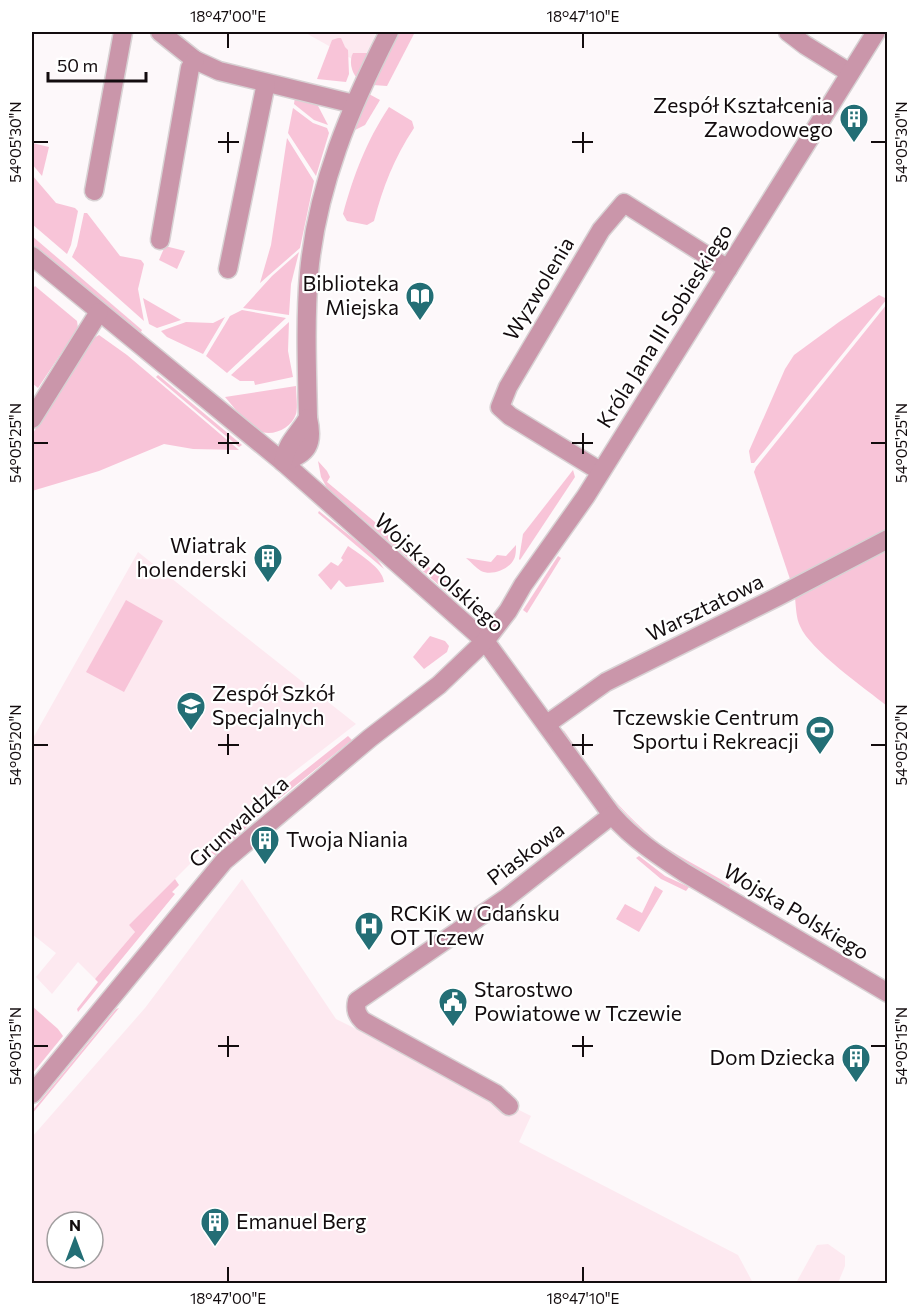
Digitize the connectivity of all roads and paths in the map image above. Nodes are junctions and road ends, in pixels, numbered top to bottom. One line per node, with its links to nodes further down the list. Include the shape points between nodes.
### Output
1 (123, 32): 10 (street)
2 (159, 32): 6 (street)
3 (389, 32): 9 (street)
4 (788, 32): 7 (street)
5 (876, 32): 7 (street, Króla Jana III Sobieskiego)
6 (195, 60): 8 (street, via 219,71); 11 (street, via 190,68)
7 (850, 73): 14 (street, Króla Jana III Sobieskiego)
8 (266, 83): 9 (street); 13 (street)
9 (354, 104): 17 (street, via 322,201 309,270 306,334 308,418 312,433 309,446 297,458)
10 (94, 191)
11 (160, 240)
12 (32, 256): 15 (street, Wojska Polskiego)
13 (228, 269)
14 (728, 269): 18 (street, Króla Jana III Sobieskiego); 18 (street, Wyzwolenia, via 624,203 601,230 500,407)
15 (99, 312): 16 (street); 17 (street, Wojska Polskiego)
16 (32, 419)
17 (283, 462): 20 (street, Wojska Polskiego)
18 (600, 471): 20 (street, Króla Jana III Sobieskiego)
19 (888, 539): 21 (street, Warsztatowa, via 606,682)
20 (485, 641): 21 (street, Wojska Polskiego); 24 (street, Grunwaldzka, via 439,685 224,861)
21 (547, 724): 22 (street, Wojska Polskiego)
22 (612, 815): 23 (street, Wojska Polskiego, via 659,856); 25 (street, Piaskowa, via 505,899 357,1001 363,1021 496,1094)
23 (888, 993)
24 (32, 1094)
25 (508, 1106)

